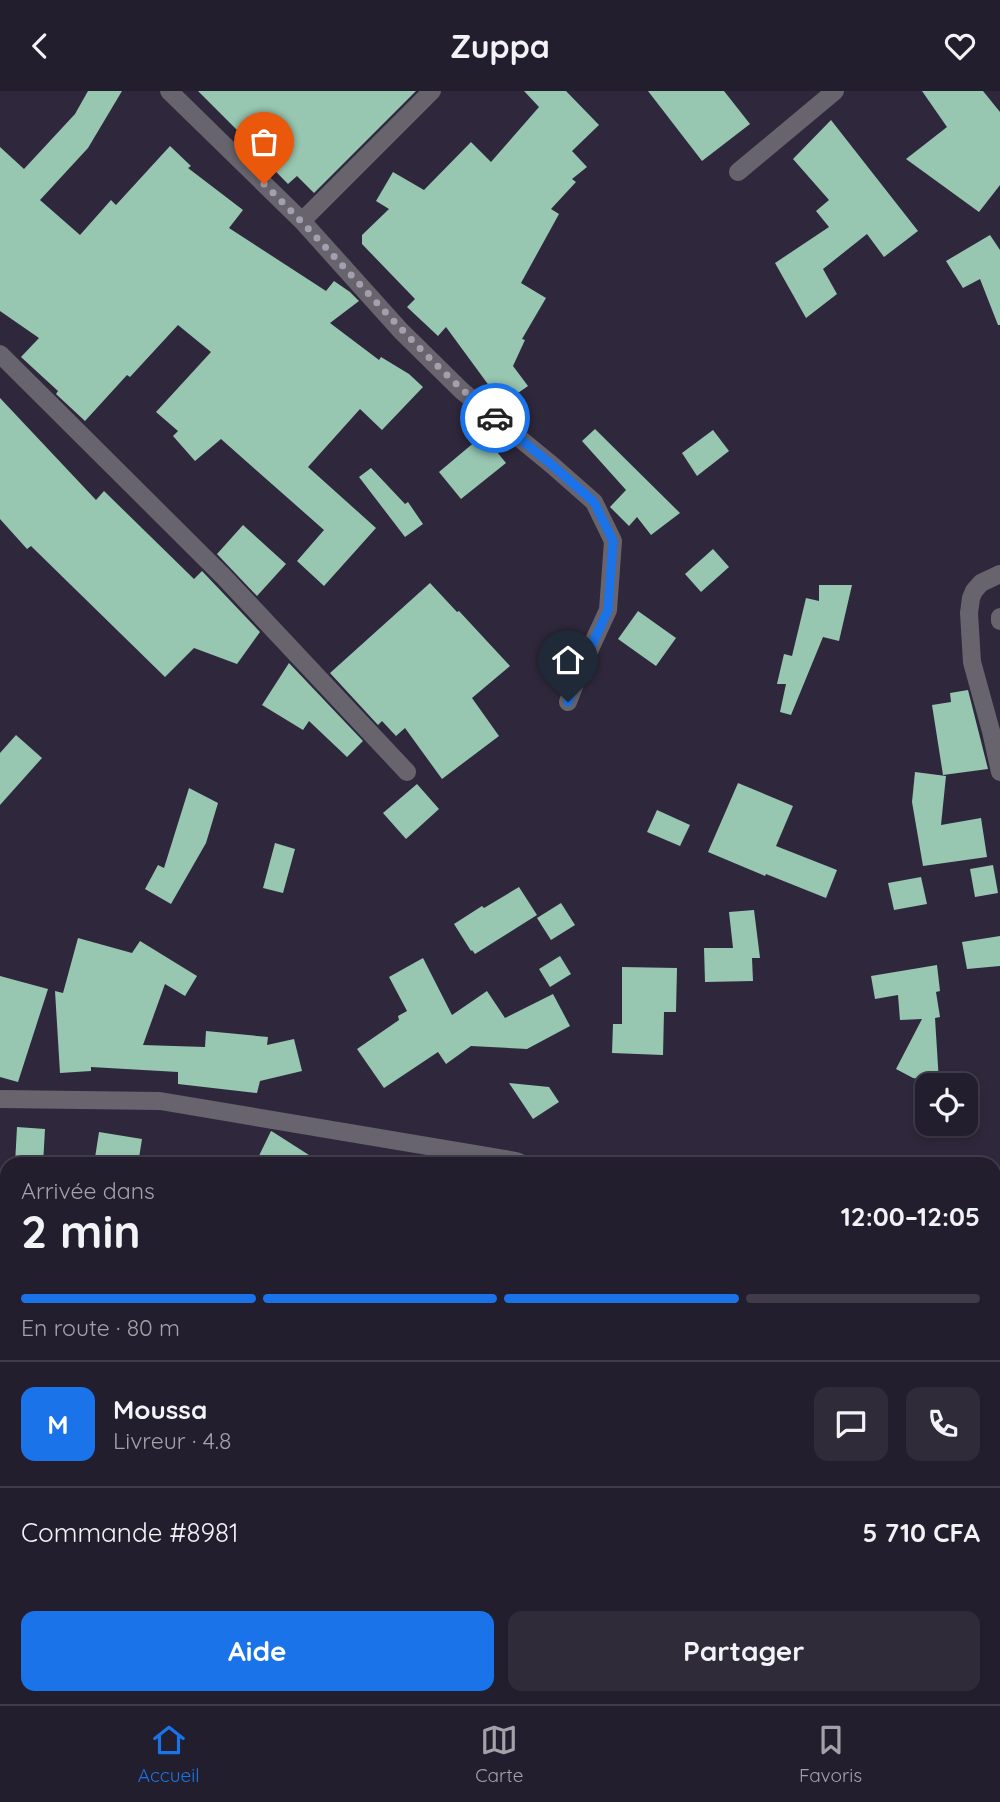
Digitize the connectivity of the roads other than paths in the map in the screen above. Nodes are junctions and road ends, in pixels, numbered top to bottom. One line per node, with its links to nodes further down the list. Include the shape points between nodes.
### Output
1 (169, 91): 5 (street)
2 (432, 91): 5 (street)
3 (835, 91): 4 (street)
4 (738, 172)
5 (302, 221): 8 (street, via 462,391 594,502 613,541 608,610)
6 (0, 354): 9 (street, via 223,576)
7 (1000, 574): 10 (street, via 974,591 969,613 972,662)
8 (568, 702)
9 (407, 772)
10 (1000, 772)
11 (0, 1099): 12 (street, via 160,1101)
12 (492, 1157)

